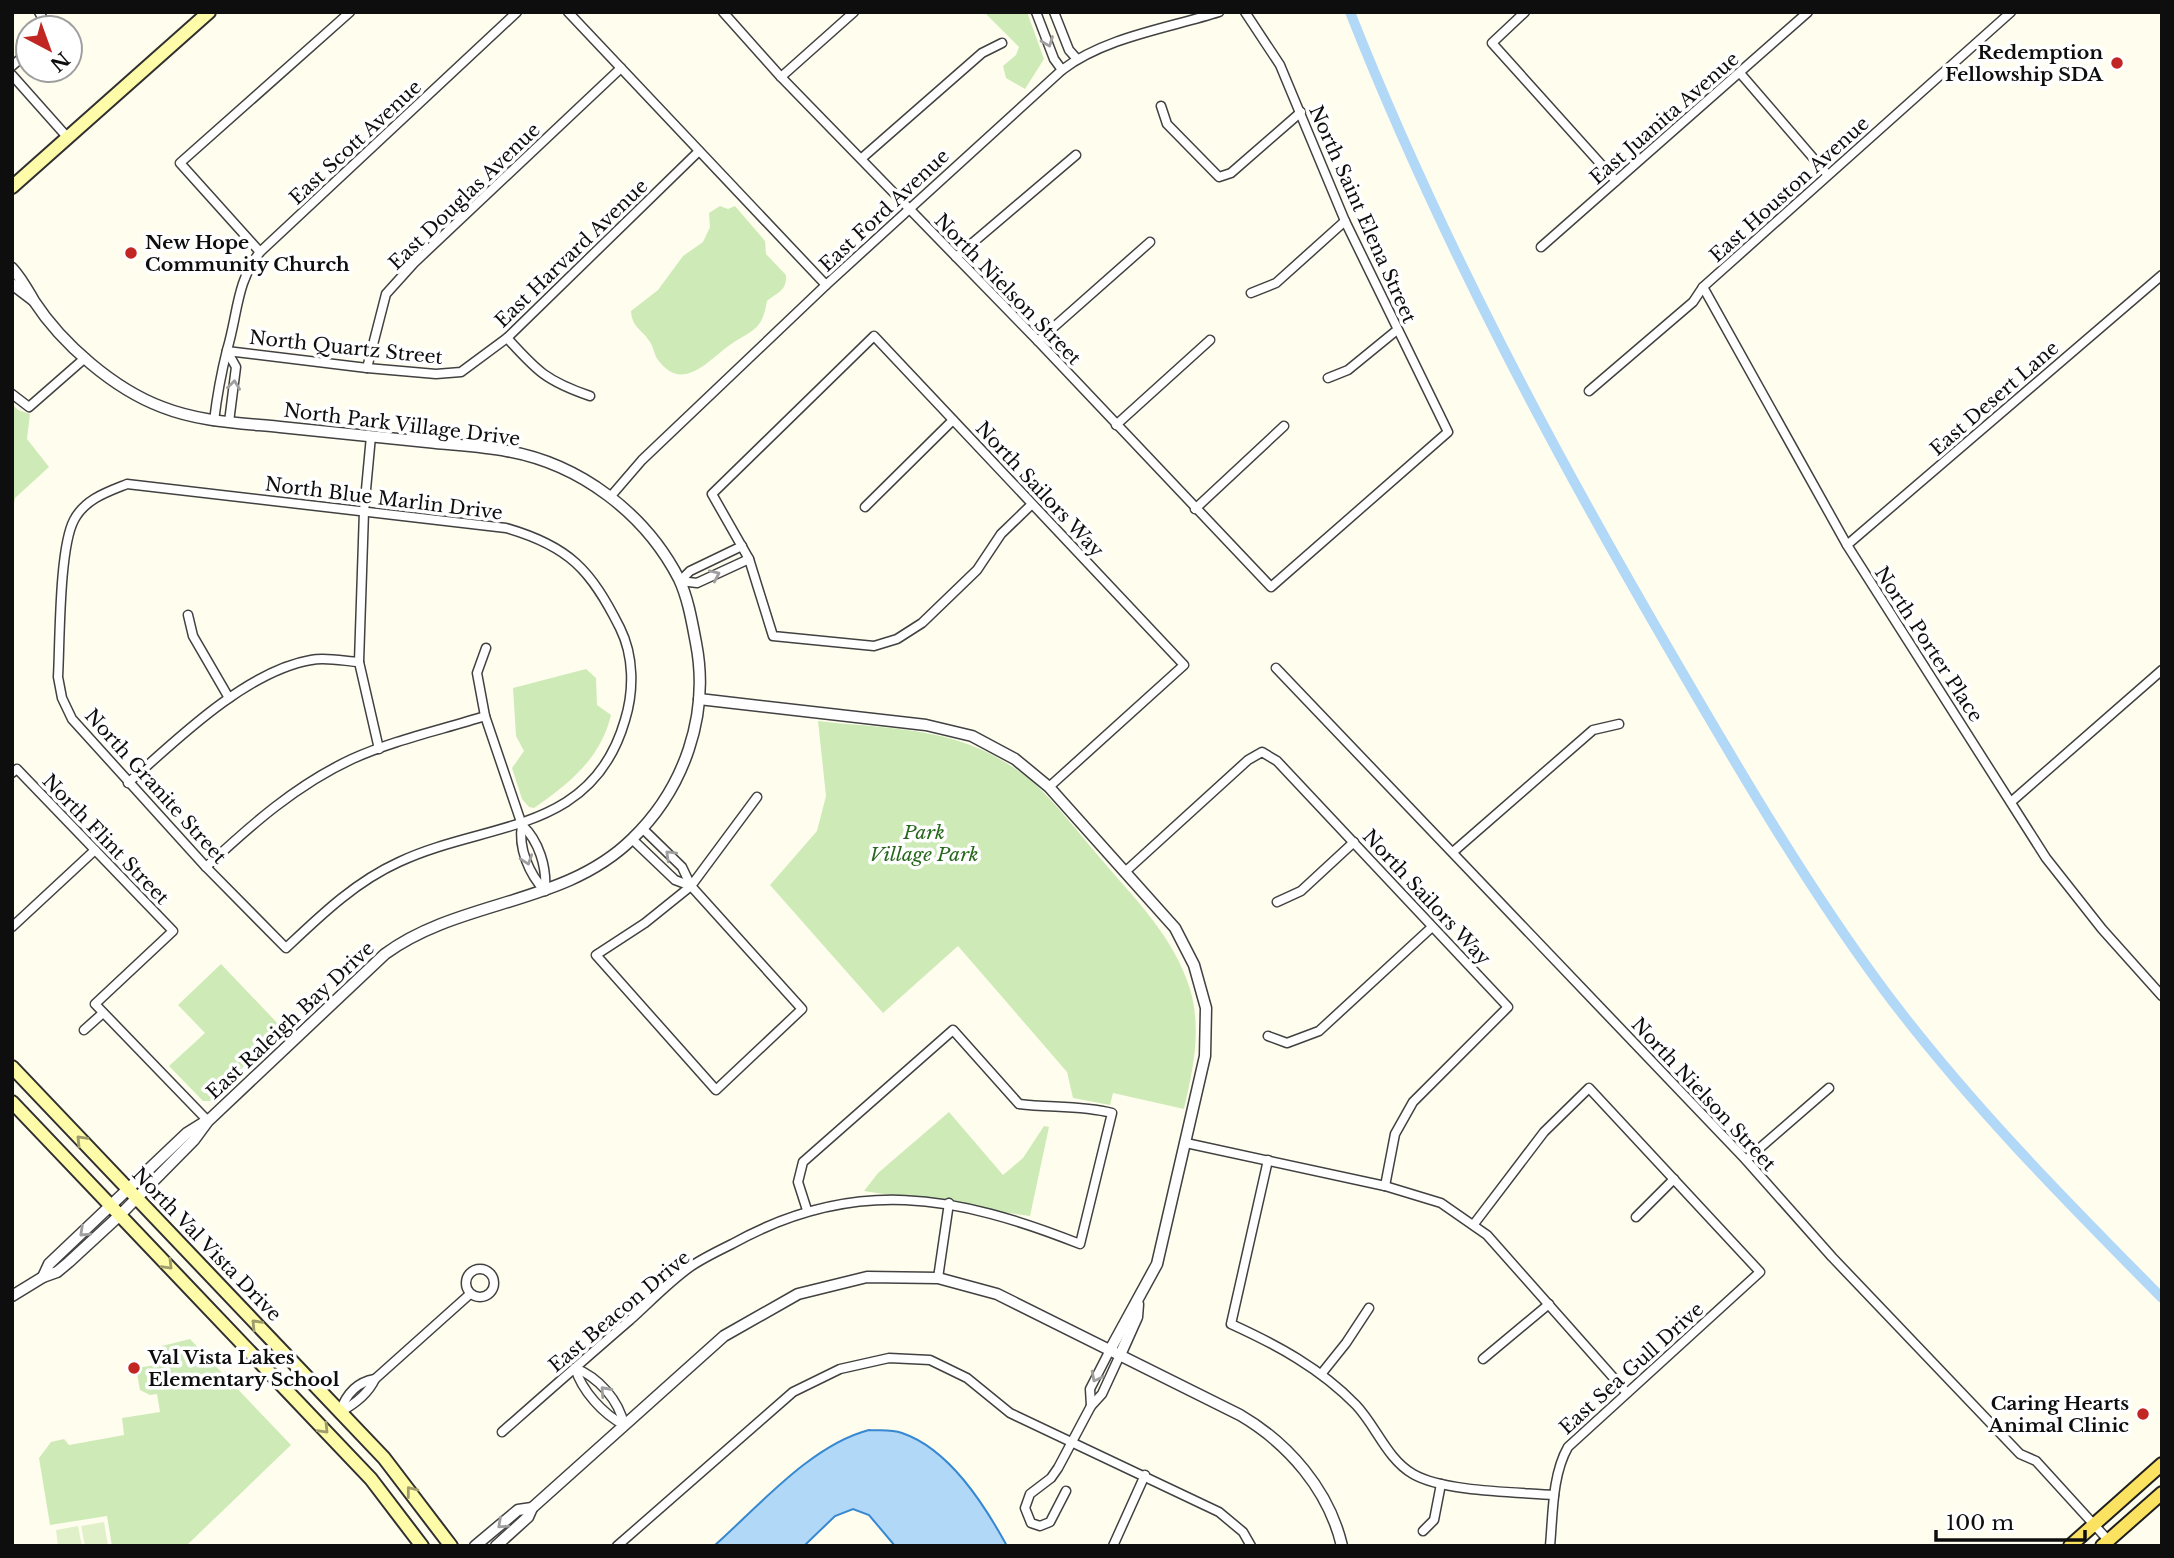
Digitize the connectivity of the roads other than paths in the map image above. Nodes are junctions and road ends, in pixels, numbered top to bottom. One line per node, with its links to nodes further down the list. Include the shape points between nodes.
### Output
1 (209, 12): 23 (main road)
2 (350, 12): 34 (street, via 180,163)
3 (517, 12): 34 (street, East Scott Avenue)
4 (568, 12): 16 (street)
5 (723, 12): 20 (street, North Nielson Street)
6 (854, 12): 20 (street)
7 (1036, 12): 17 (street, one-way to 17)
8 (1054, 12): 15 (street)
9 (1219, 12): 15 (street, East Ford Avenue)
10 (1245, 12): 22 (street, North Saint Elena Street, via 1280,65)
11 (1525, 12): 28 (street, via 1492,43)
12 (1808, 12): 18 (street, East Juanita Avenue)
13 (2011, 12): 27 (street, East Houston Avenue)
14 (1002, 43): 26 (street, via 982,53)
15 (1077, 60): 17 (street, East Ford Avenue)
16 (621, 68): 24 (street); 49 (street, East Douglas Avenue, via 386,294)
17 (1062, 70): 30 (street, East Ford Avenue)
18 (1740, 73): 27 (street); 28 (street, East Juanita Avenue)
19 (12, 75): 23 (street)
20 (781, 78): 26 (street, North Nielson Street)
21 (1161, 106): 22 (street, via 1167,124 1219,177 1231,173)
22 (1301, 112): 31 (street, North Saint Elena Street)
23 (68, 138): 29 (main road)
24 (699, 151): 39 (street); 44 (street, East Harvard Avenue)
25 (1076, 155): 35 (street)
26 (862, 158): 30 (street, North Nielson Street)
27 (1827, 174): 40 (street, East Houston Avenue)
28 (1616, 181): 33 (street, East Juanita Avenue)
29 (12, 187)
30 (909, 208): 35 (street, North Nielson Street); 39 (street, East Ford Avenue)
31 (1345, 221): 41 (street, via 1276,284); 43 (street, North Saint Elena Street)
32 (1150, 242): 46 (street)
33 (1541, 247)
34 (260, 252): 47 (street, East Scott Avenue, via 238,292)
35 (956, 257): 46 (street, North Nielson Street)
36 (12, 268): 42 (street, North Park Village Drive)
37 (2162, 275): 67 (street, East Desert Lane)
38 (12, 285): 42 (street, North Park Village Drive)
39 (826, 285): 62 (street, East Ford Avenue, via 642,460)
40 (1703, 287): 52 (street, East Houston Avenue, via 1693,302); 67 (street, North Porter Place)
41 (1251, 293)
42 (34, 300): 48 (street, North Park Village Drive)
43 (1397, 330): 51 (street, via 1348,370); 71 (street, North Saint Elena Street, via 1448,432)
44 (507, 338): 50 (street, East Harvard Avenue); 54 (street, via 540,374)
45 (1210, 340): 58 (street)
46 (1038, 341): 58 (street, North Nielson Street)
47 (227, 351): 49 (street, North Quartz Street); 56 (street, East Scott Avenue); 57 (street, East Scott Avenue, one-way to 47, via 236,367)
48 (85, 358): 53 (street, via 29,407); 56 (street, North Park Village Drive, via 149,402)
49 (367, 368): 50 (street, North Quartz Street)
50 (461, 372)
51 (1328, 378)
52 (1589, 390)
53 (12, 394)
54 (590, 396)
55 (953, 420): 63 (street, North Sailors Way); 64 (street); 68 (street, North Sailors Way, via 874,336 712,494)
56 (214, 421): 57 (street, North Park Village Drive)
57 (229, 422): 60 (street, North Park Village Drive)
58 (1116, 425): 65 (street, North Nielson Street)
59 (1284, 426): 65 (street)
60 (371, 436): 62 (street, North Park Village Drive, via 509,451 562,467); 66 (street)
61 (127, 484): 66 (street, North Blue Marlin Drive); 83 (street, North Granite Street, via 93,498 74,519 66,547 58,677 72,719)
62 (611, 496): 70 (street, North Park Village Drive, via 653,538)
63 (1032, 503): 69 (street, via 1001,534 977,570 922,623 897,639 874,646 773,636); 84 (street, North Sailors Way, via 1184,665)
64 (865, 507)
65 (1195, 509): 71 (street, North Nielson Street)
66 (364, 510): 74 (street); 87 (street, North Blue Marlin Drive, via 506,528 544,539 580,565 628,643 632,697 620,737 599,774 563,805)
67 (1847, 545): 86 (street, North Porter Place)
68 (742, 546): 69 (street); 70 (street, via 690,571)
69 (750, 559): 70 (street, one-way to 69, via 696,583)
70 (680, 581): 78 (street, North Park Village Drive, via 698,652)
71 (1271, 587)
72 (188, 615): 77 (street, via 192,636)
73 (486, 648): 79 (street, via 477,673)
74 (359, 662): 77 (street, via 312,659 282,668); 81 (street)
75 (1276, 668): 92 (street, North Nielson Street)
76 (2162, 670): 86 (street)
77 (229, 698): 83 (street)
78 (699, 699): 84 (street, via 951,729 1005,754); 88 (street, East Raleigh Bay Drive, via 686,762 672,790)
79 (485, 716): 81 (street); 87 (street)
80 (1619, 724): 92 (street, via 1593,730)
81 (379, 749): 93 (street, via 338,766 274,806)
82 (14, 771): 91 (street, North Flint Street)
83 (128, 783): 93 (street, North Granite Street)
84 (1049, 787): 94 (street)
85 (757, 797): 95 (street)
86 (2011, 802): 101 (street, North Porter Place, via 2062,878)
87 (522, 825): 96 (street, via 533,836 546,876); 96 (street, one-way to 96, via 520,838 533,878); 100 (street, North Blue Marlin Drive, via 400,861 333,904)
88 (642, 828): 89 (street, East Raleigh Bay Drive); 95 (street, one-way to 88, via 682,867)
89 (632, 839): 95 (street, via 675,880); 96 (street, East Raleigh Bay Drive, via 595,868)
90 (1354, 842): 94 (street, North Sailors Way, via 1277,761 1262,752); 97 (street, via 1301,891); 99 (street, North Sailors Way)
91 (95, 850): 98 (street); 102 (street, North Flint Street, via 173,931 95,1004)
92 (1453, 852): 111 (street, North Nielson Street)
93 (206, 867): 100 (street, North Granite Street)
94 (1126, 871): 109 (street, via 1175,928 1194,965 1206,1008 1205,1056)
95 (691, 886): 95 (street, via 596,955 716,1090 802,1009)
96 (545, 891): 108 (street, East Raleigh Bay Drive, via 438,924 398,944)
97 (1277, 902)
98 (12, 927)
99 (1432, 927): 104 (street, via 1319,1031 1287,1043); 113 (street, North Sailors Way, via 1508,1007 1401,1118)
100 (286, 947)
101 (2162, 996)
102 (103, 1013): 103 (street); 108 (street)
103 (84, 1030)
104 (1268, 1036)
105 (12, 1067): 114 (main road, North Val Vista Drive, one-way to 105)
106 (1829, 1088): 111 (street)
107 (12, 1102): 116 (main road)
108 (208, 1121): 114 (street, East Raleigh Bay Drive, via 194,1140)
109 (1186, 1143): 110 (street); 125 (street, via 1161,1249 1138,1304 1127,1315)
110 (1268, 1160): 113 (street); 128 (street, via 1231,1324)
111 (1746, 1160): 141 (street, North Nielson Street, via 1832,1257)
112 (1674, 1179): 118 (street); 119 (street, via 1589,1088 1544,1132); 129 (street, East Sea Gull Drive, via 1760,1272)
113 (1385, 1186): 119 (street, via 1441,1203)
114 (132, 1193): 116 (street, East Raleigh Bay Drive); 130 (main road, North Val Vista Drive, one-way to 114)
115 (949, 1203): 117 (street, East Beacon Drive, via 859,1201); 117 (street, East Beacon Drive, via 990,1212 1080,1244 1112,1112 1080,1105 1055,1109 1019,1104 953,1030 803,1162 798,1182); 120 (street)
116 (116, 1210): 122 (street, East Raleigh Bay Drive, via 49,1264 43,1277); 145 (main road, one-way to 145, via 371,1479)
117 (807, 1210): 127 (street, East Beacon Drive, via 751,1233 690,1267)
118 (1636, 1217)
119 (1474, 1224): 123 (street)
120 (938, 1278): 125 (street, via 997,1294); 131 (street, via 867,1277 798,1294 724,1336)
121 (470, 1294): 130 (street)
122 (12, 1296)
123 (1549, 1304): 126 (street); 129 (street)
124 (1369, 1308): 128 (street)
125 (1115, 1352): 133 (street, via 1090,1389 1091,1406); 152 (street, via 1271,1435 1311,1479 1332,1516)
126 (1483, 1359)
127 (575, 1368): 131 (street, via 579,1382 612,1419); 131 (street, one-way to 127, via 621,1409 590,1374); 132 (street, East Beacon Drive)
128 (1322, 1373): 136 (street, via 1368,1419 1394,1458 1413,1474)
129 (1627, 1393): 139 (street, East Sea Gull Drive, via 1568,1447 1561,1458)
130 (340, 1412): 146 (main road, North Val Vista Drive, one-way to 130, via 402,1479)
131 (624, 1425): 140 (street)
132 (502, 1432)
133 (1073, 1445): 135 (street); 137 (street, via 1051,1478 1030,1494 1025,1508 1031,1523 1050,1522); 149 (street, via 1010,1413 967,1378 930,1360 889,1358 840,1369 793,1392)
134 (2162, 1464): 141 (main road)
135 (1144, 1475): 150 (street); 151 (street, via 1219,1512 1243,1532)
136 (1441, 1484): 139 (street); 142 (street, via 1434,1520)
137 (1066, 1491)
138 (2162, 1493): 144 (main road)
139 (1554, 1496): 153 (street, East Sea Gull Drive)
140 (532, 1507): 147 (street, one-way to 147, via 518,1510); 148 (street, via 528,1517)
141 (2094, 1525): 143 (main road); 144 (street, North Nielson Street)
142 (1423, 1531)
143 (2074, 1543)
144 (2105, 1543)
145 (422, 1546)
146 (451, 1546)
147 (475, 1546)
148 (496, 1546)
149 (617, 1546)
150 (1113, 1546)
151 (1251, 1546)
152 (1342, 1546)
153 (1550, 1546)

